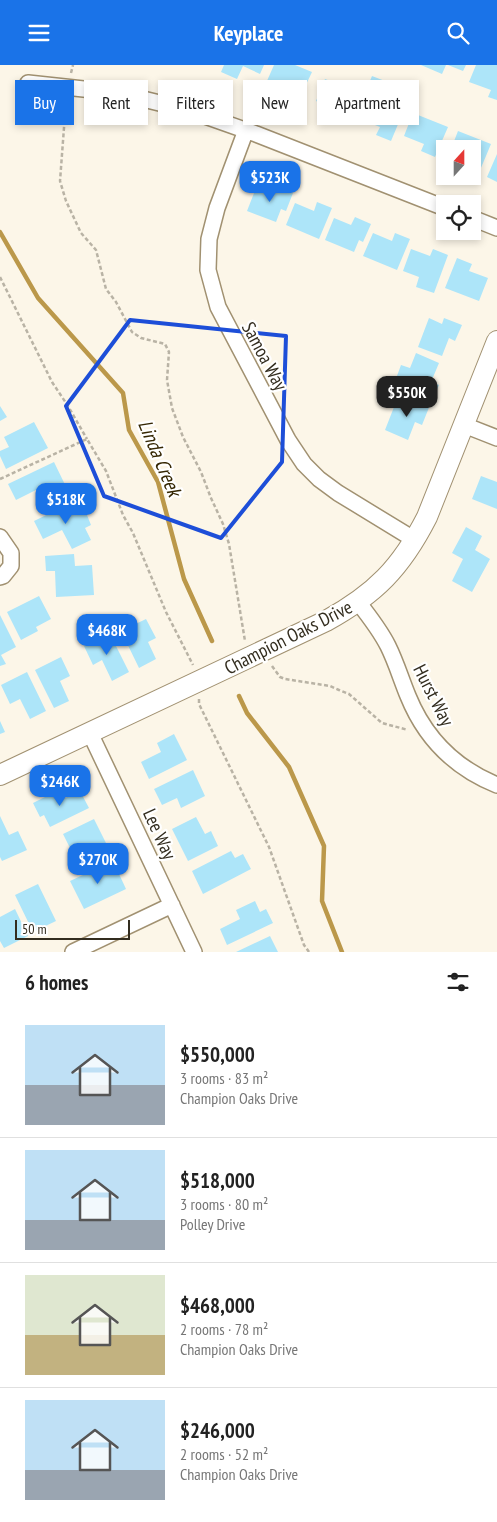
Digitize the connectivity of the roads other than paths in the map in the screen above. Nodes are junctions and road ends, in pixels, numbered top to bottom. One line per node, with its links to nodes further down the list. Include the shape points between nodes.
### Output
1 (74, 88): 2 (street, via 143,99)
2 (246, 130): 3 (street); 10 (street, Samoa Way, via 209,239 208,270 218,307 288,440 304,464 338,493)
3 (436, 204)
4 (481, 222): 5 (street)
5 (497, 228)
6 (497, 341): 7 (street, Champion Oaks Drive)
7 (464, 425): 8 (street); 10 (street, Champion Oaks Drive)
8 (497, 438)
9 (0, 537): 11 (street, via 11,553 11,566)
10 (415, 540): 12 (street, Champion Oaks Drive, via 390,574)
11 (0, 577)
12 (358, 602): 13 (street, Champion Oaks Drive, via 326,621); 15 (street, Hurst Way, via 388,646 408,697 431,737 467,771)
13 (90, 733): 14 (street, Champion Oaks Drive); 16 (street, Lee Way)
14 (0, 775)
15 (497, 785)
16 (172, 905): 17 (street); 18 (street, Lee Way)
17 (73, 952)
18 (194, 952)

